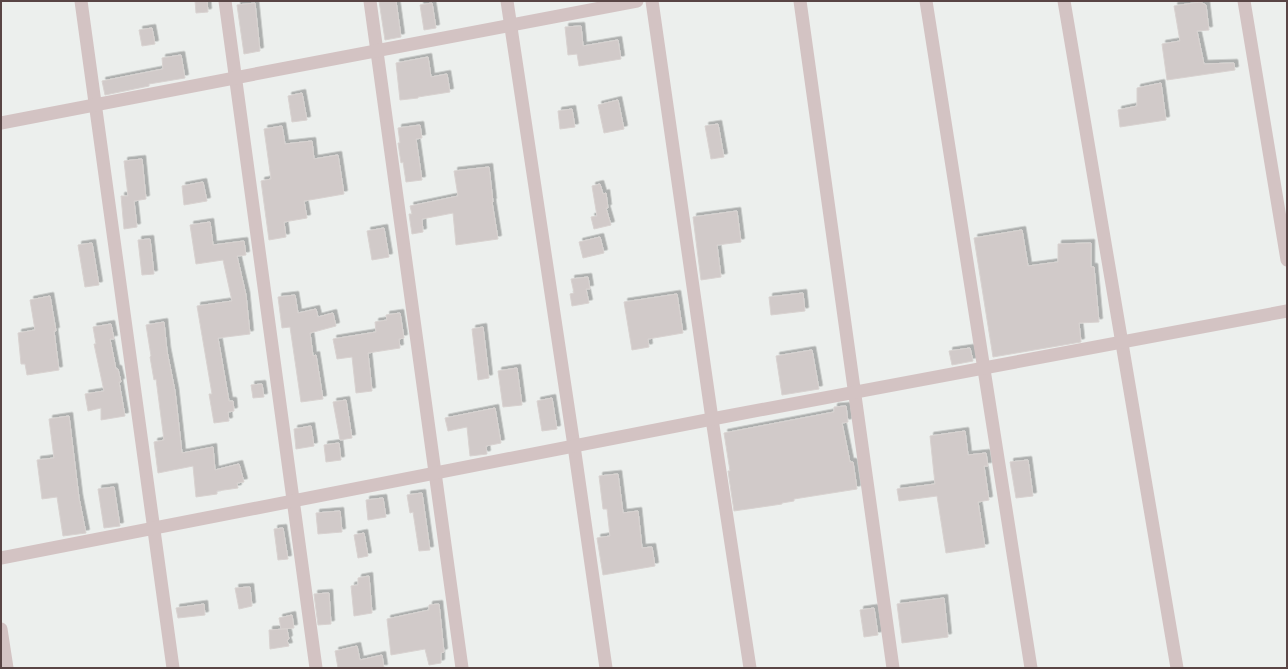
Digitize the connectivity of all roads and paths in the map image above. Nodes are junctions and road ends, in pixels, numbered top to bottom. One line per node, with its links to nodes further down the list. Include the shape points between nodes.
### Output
1 (81, 1): 14 (street)
2 (225, 1): 13 (street)
3 (370, 1): 12 (street)
4 (507, 1): 11 (street)
5 (637, 1): 11 (street)
6 (652, 1): 21 (street)
7 (800, 1): 20 (street)
8 (926, 1): 19 (street)
9 (1064, 1): 18 (street)
10 (1244, 1): 16 (street)
11 (510, 24): 12 (street); 22 (street)
12 (377, 51): 13 (street); 23 (street)
13 (235, 79): 14 (street); 24 (street)
14 (96, 105): 15 (street); 25 (street)
15 (1, 123)
16 (1287, 260)
17 (1287, 311): 18 (street)
18 (1122, 342): 19 (street); 36 (street)
19 (984, 368): 20 (street); 35 (street)
20 (854, 393): 21 (street); 34 (street)
21 (712, 419): 22 (street); 33 (street)
22 (574, 446): 23 (street); 32 (street)
23 (435, 473): 24 (street); 31 (street)
24 (293, 501): 25 (street); 30 (street)
25 (155, 529): 26 (street); 29 (street)
26 (1, 558)
27 (1, 629): 28 (street)
28 (7, 668)
29 (173, 668)
30 (316, 668)
31 (462, 668)
32 (606, 668)
33 (750, 668)
34 (893, 668)
35 (1031, 668)
36 (1177, 668)

